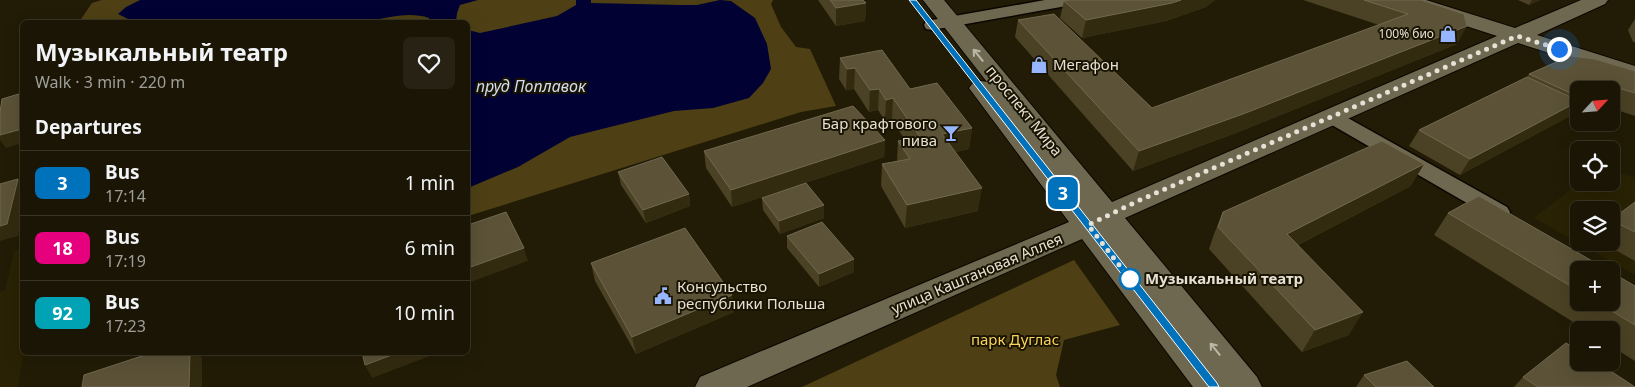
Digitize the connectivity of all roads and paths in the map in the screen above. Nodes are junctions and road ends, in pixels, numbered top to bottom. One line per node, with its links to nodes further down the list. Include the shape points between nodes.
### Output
1 (913, 0): 6 (main road, проспект Мира)
2 (1072, 0): 6 (street)
3 (1405, 0): 7 (main road)
4 (1427, 0): 7 (main road)
5 (1598, 0): 7 (main road, улица Каштановая Аллея)
6 (939, 15): 11 (main road, проспект Мира)
7 (1522, 34): 8 (main road); 9 (main road); 10 (main road, улица Каштановая Аллея)
8 (1635, 65)
9 (1635, 73)
10 (1332, 117): 11 (main road, улица Каштановая Аллея); 12 (street)
11 (1098, 220): 13 (main road, улица Каштановая Аллея); 14 (main road, проспект Мира); 15 (main road, проспект Мира, one-way to 11)
12 (1516, 222)
13 (712, 387)
14 (1213, 387)
15 (1245, 387)

